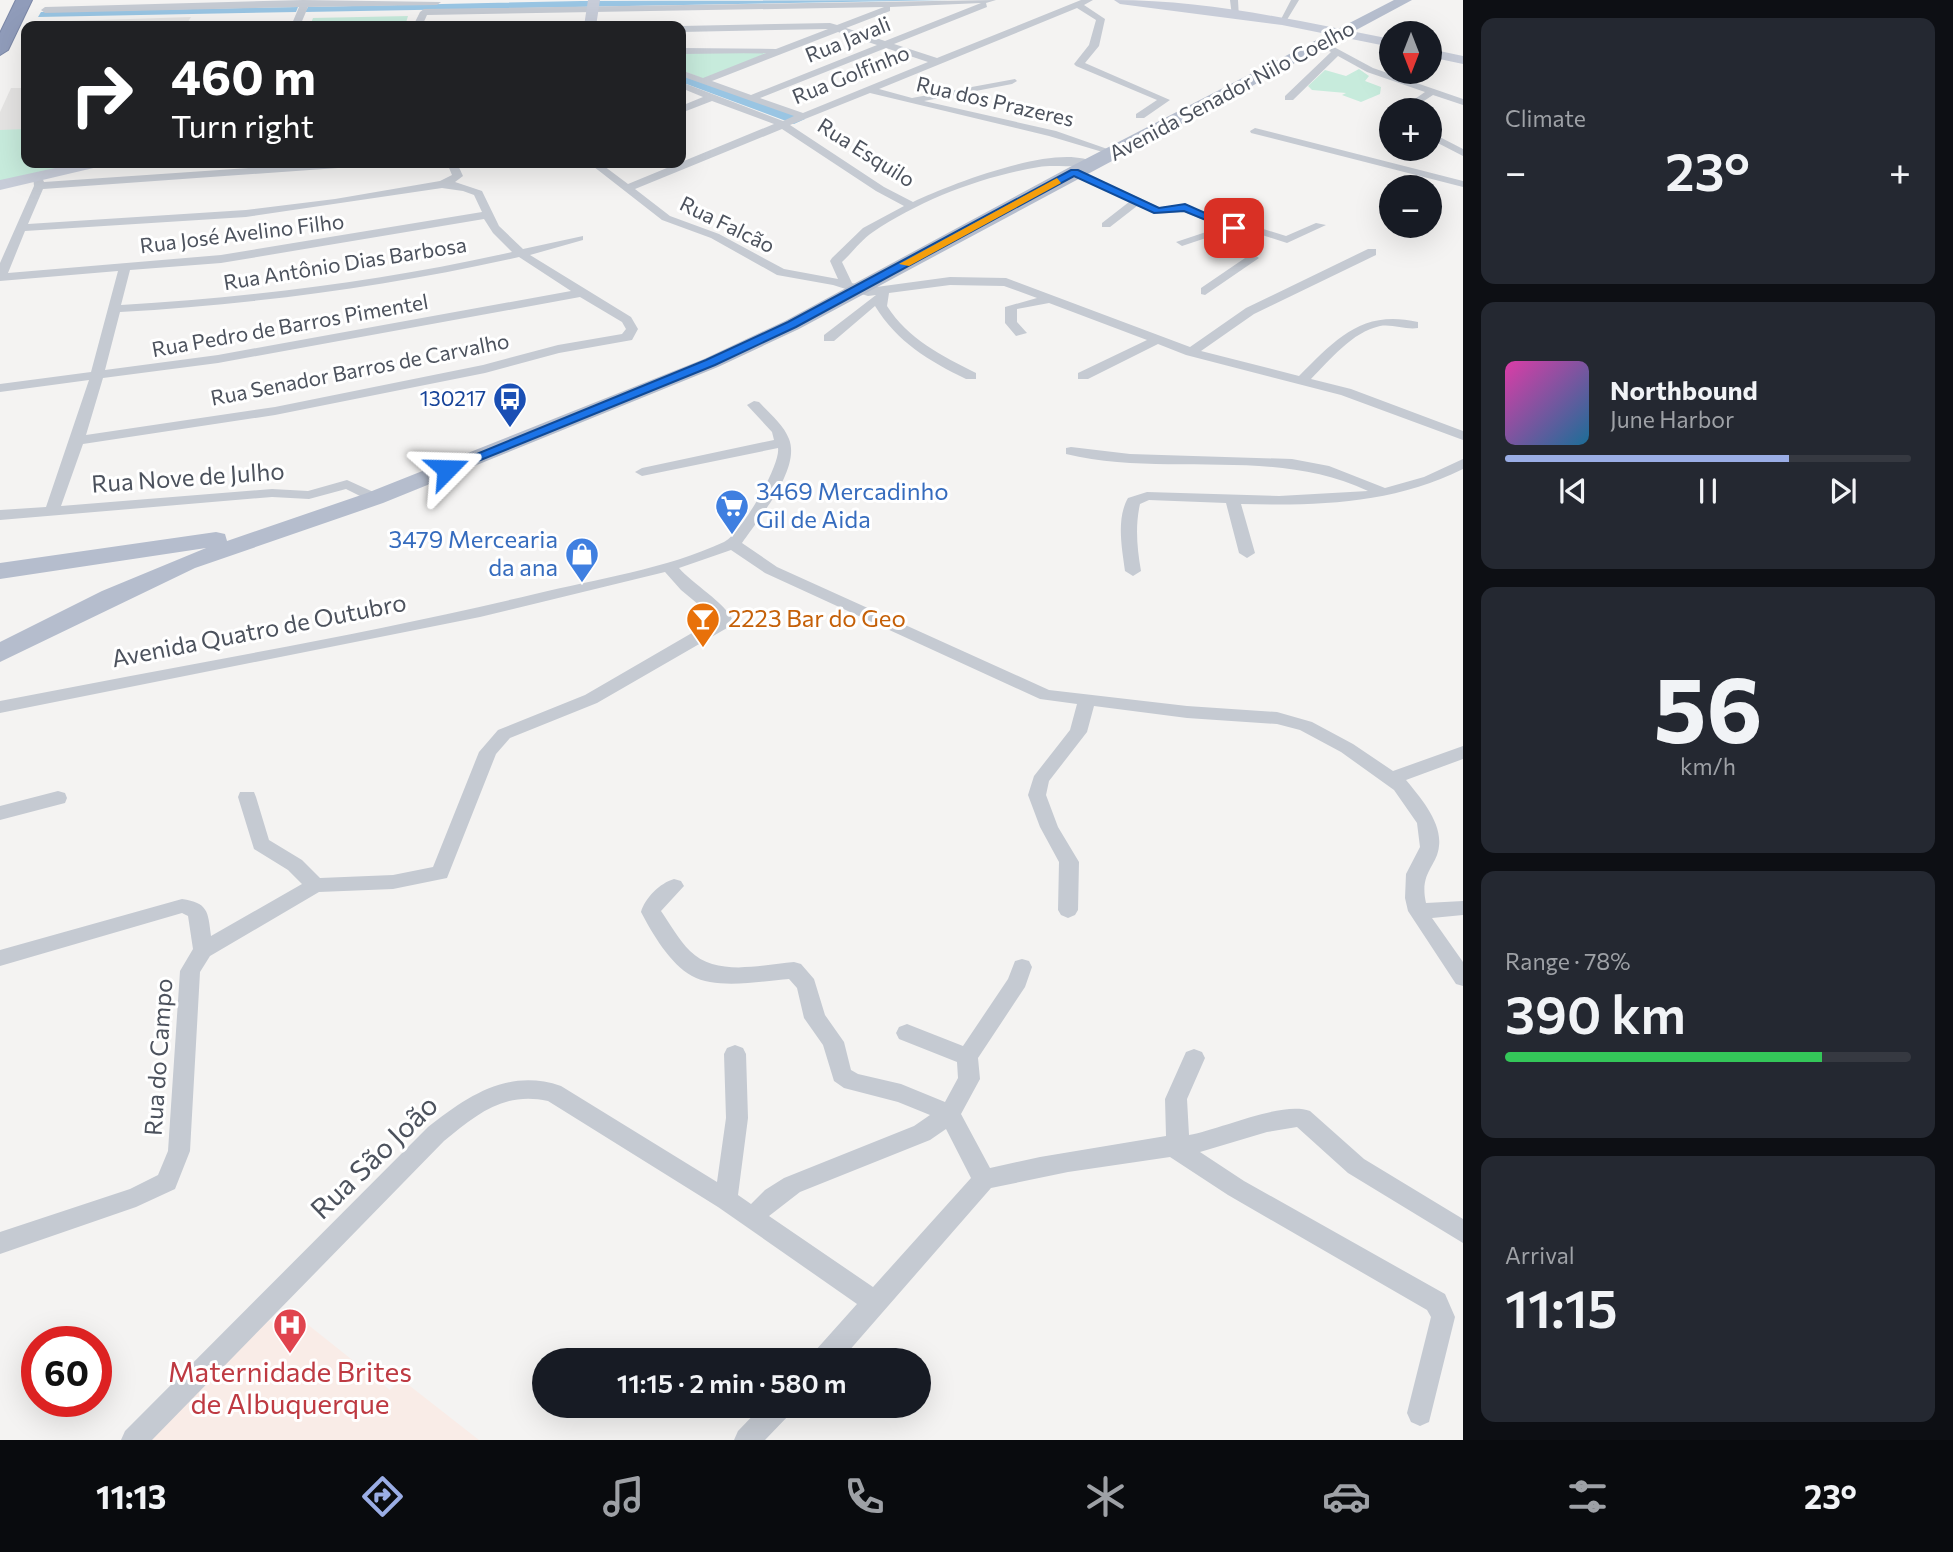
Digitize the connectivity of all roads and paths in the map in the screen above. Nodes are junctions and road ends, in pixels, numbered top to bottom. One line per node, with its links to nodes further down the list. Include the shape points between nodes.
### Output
1 (13, 0): 20 (highway)
2 (24, 0): 27 (highway)
3 (51, 0): 12 (street, via 45,9)
4 (531, 0): 16 (street)
5 (992, 0): 13 (street)
6 (997, 0): 26 (street, Rua Javali)
7 (1089, 0): 15 (street, Rua Golfinho)
8 (1120, 0): 17 (street)
9 (1234, 0): 17 (street)
10 (1296, 0): 19 (street)
11 (1405, 0): 23 (main road, Avenida Senador Nilo Coelho)
12 (285, 3): 16 (street)
13 (900, 4): 14 (street, via 619,12); 21 (street)
14 (592, 5): 18 (street, via 424,12)
15 (1077, 5): 33 (street, Rua Golfinho); 48 (street, via 1101,19 1094,46 1079,64 1165,100)
16 (304, 6)
17 (1236, 16): 19 (street)
18 (420, 21)
19 (1282, 21): 23 (street)
20 (0, 27)
21 (840, 27): 22 (street); 26 (street); 28 (street)
22 (686, 29)
23 (1342, 32): 24 (street); 25 (main road, Avenida Senador Nilo Coelho)
24 (1379, 40)
25 (1321, 43): 30 (street); 53 (main road, Avenida Senador Nilo Coelho)
26 (883, 44): 33 (street); 41 (street, Rua Javali)
27 (0, 50)
28 (782, 50): 29 (street); 35 (street)
29 (686, 51)
30 (1336, 53): 39 (street); 42 (street)
31 (1442, 56): 32 (street)
32 (1463, 60)
33 (935, 61): 38 (street, Rua Golfinho)
34 (686, 75): 35 (street, Rua Esquilo)
35 (703, 81): 41 (street, Rua Esquilo)
36 (1012, 81): 44 (street)
37 (686, 87): 40 (street, Rua Esquilo)
38 (868, 89): 44 (street, Rua dos Prazeres); 47 (street, Rua Golfinho)
39 (1430, 93): 43 (street); 45 (street)
40 (712, 97): 46 (street); 49 (street, Rua Esquilo)
41 (751, 98): 47 (street, Rua Esquilo)
42 (1289, 98)
43 (1422, 98)
44 (908, 102): 53 (street, Rua dos Prazeres, via 1025,127)
45 (1463, 102)
46 (686, 108)
47 (801, 116): 49 (street, Rua Golfinho)
48 (1140, 116)
49 (783, 124): 54 (street, Rua Golfinho); 70 (street, Rua Esquilo)
50 (1255, 131): 66 (street)
51 (1442, 142): 52 (street)
52 (1463, 153)
53 (1112, 154): 55 (main road, Avenida Senador Nilo Coelho)
54 (686, 160)
55 (1091, 164): 62 (main road, Avenida Senador Nilo Coelho); 70 (street, via 1061,160 959,184)
56 (81, 168): 64 (street)
57 (212, 168): 63 (street)
58 (281, 168): 63 (street)
59 (454, 168): 65 (street, via 458,176)
60 (601, 168): 68 (street, Rua Falcão)
61 (668, 168): 68 (street, Rua Golfinho)
62 (1074, 172): 69 (street); 83 (main road, Avenida Senador Nilo Coelho)
63 (186, 174): 64 (street)
64 (38, 181): 67 (street); 74 (street)
65 (443, 184): 71 (street, via 478,193); 74 (street, via 272,213)
66 (1463, 184)
67 (0, 185)
68 (629, 187): 83 (street, Rua Falcão, via 666,218 715,236 781,272)
69 (1136, 201): 72 (street); 75 (street, via 1157,211 1185,208)
70 (913, 206): 83 (street, Rua Esquilo, via 870,228 836,261)
71 (486, 215): 80 (street); 81 (street, Rua José Avelino Filho, via 289,250)
72 (1105, 225)
73 (1320, 225): 75 (street, via 1289,240)
74 (23, 228): 82 (street)
75 (1234, 228): 76 (street)
76 (1217, 231): 78 (street); 85 (street, via 1253,258)
77 (579, 238): 80 (street, Rua Antônio Dias Barbosa)
78 (1182, 242)
79 (1372, 252): 93 (street, via 1250,311)
80 (522, 254): 84 (street); 88 (street, Rua Antônio Dias Barbosa, via 243,302)
81 (125, 268): 82 (street, Rua José Avelino Filho); 88 (street)
82 (0, 277)
83 (853, 288): 86 (street, Rua Falcão); 107 (main road, Avenida Senador Nilo Coelho, via 710,363)
84 (586, 292): 94 (street, Rua Pedro de Barros Pimentel, via 219,359); 101 (street, Rua Senador Barros de Carvalho, via 627,320 631,333 614,341 558,349 485,369 242,417)
85 (1205, 292)
86 (882, 295): 87 (street, via 937,283 989,280 1022,286); 91 (street); 95 (street, via 881,306 904,335)
87 (1053, 299): 90 (street, via 1011,307 1011,323); 92 (street)
88 (115, 309): 94 (street)
89 (1414, 325): 97 (street, via 1386,320 1357,331)
90 (1021, 333)
91 (829, 338)
92 (1158, 339): 93 (street); 96 (street)
93 (1191, 352): 97 (street)
94 (96, 376): 98 (street, Rua Pedro de Barros Pimentel); 101 (street)
95 (971, 376)
96 (1083, 376)
97 (1302, 380): 100 (street)
98 (0, 388)
99 (754, 405): 102 (street)
100 (1463, 436)
101 (79, 440): 109 (street)
102 (784, 442): 105 (street); 112 (street, via 783,465 755,517)
103 (1071, 451): 106 (street, via 1130,458 1263,460 1344,474)
104 (1463, 463): 106 (street, via 1447,473)
105 (642, 472)
106 (1384, 493): 108 (street, via 1347,499)
107 (375, 498): 109 (street, Rua Nove de Julho, via 347,484 309,495 272,493); 111 (main road, Avenida Senador Nilo Coelho)
108 (1232, 498): 113 (street); 116 (street, via 1147,496 1133,501 1127,537)
109 (52, 510): 110 (street, Rua Nove de Julho)
110 (0, 515)
111 (295, 526): 115 (main road, Avenida Senador Nilo Coelho); 117 (main road, Avenida Senador Nilo Coelho, via 175,568)
112 (733, 544): 114 (street, Avenida Quatro de Outubro); 118 (street, via 771,570 1014,681 1046,695)
113 (1247, 553)
114 (668, 566): 119 (street, Avenida Quatro de Outubro, via 480,612); 125 (street, via 722,614 722,624 591,699 505,734 488,752 440,873 393,882)
115 (0, 571)
116 (1133, 571)
117 (0, 653)
118 (1087, 701): 121 (street, via 1294,721); 128 (street, via 1078,732 1040,780 1037,795 1069,862)
119 (0, 707)
120 (1463, 752): 121 (street)
121 (1392, 778): 129 (street, via 1417,806 1431,839 1413,885)
122 (247, 797): 125 (street, via 261,844)
123 (58, 798): 124 (street)
124 (0, 813)
125 (316, 885): 130 (street)
126 (674, 886): 138 (street, via 651,912 687,962 723,975 794,971 807,985 815,1018 833,1042 842,1075)
127 (1463, 908): 129 (street)
128 (1068, 910)
129 (1419, 911): 133 (street)
130 (203, 950): 131 (street, via 198,914 183,906); 144 (street, Rua do Campo, via 190,971 179,1151 167,1182 136,1198)
131 (0, 958)
132 (1022, 967): 136 (street, via 1018,981)
133 (1463, 978)
134 (907, 1033): 136 (street)
135 (735, 1054): 141 (street, via 737,1118)
136 (967, 1057): 138 (street, via 969,1079)
137 (1194, 1058): 139 (street, via 1176,1099)
138 (950, 1114): 140 (street); 142 (street, via 922,1133 792,1185)
139 (1174, 1145): 140 (street, via 1023,1168); 143 (street, via 1302,1118 1356,1166); 147 (street, via 1236,1188 1436,1302 1443,1317)
140 (984, 1180): 145 (street)
141 (726, 1200): 142 (street, Rua São João); 149 (street, Rua São João, via 553,1093 534,1086 500,1092 465,1111 398,1169)
142 (751, 1219): 145 (street, Rua São João)
143 (1463, 1231)
144 (0, 1243)
145 (872, 1308): 146 (street)
146 (835, 1348)
147 (1420, 1413)
148 (768, 1418): 150 (street)
149 (134, 1440)
150 (747, 1440)

